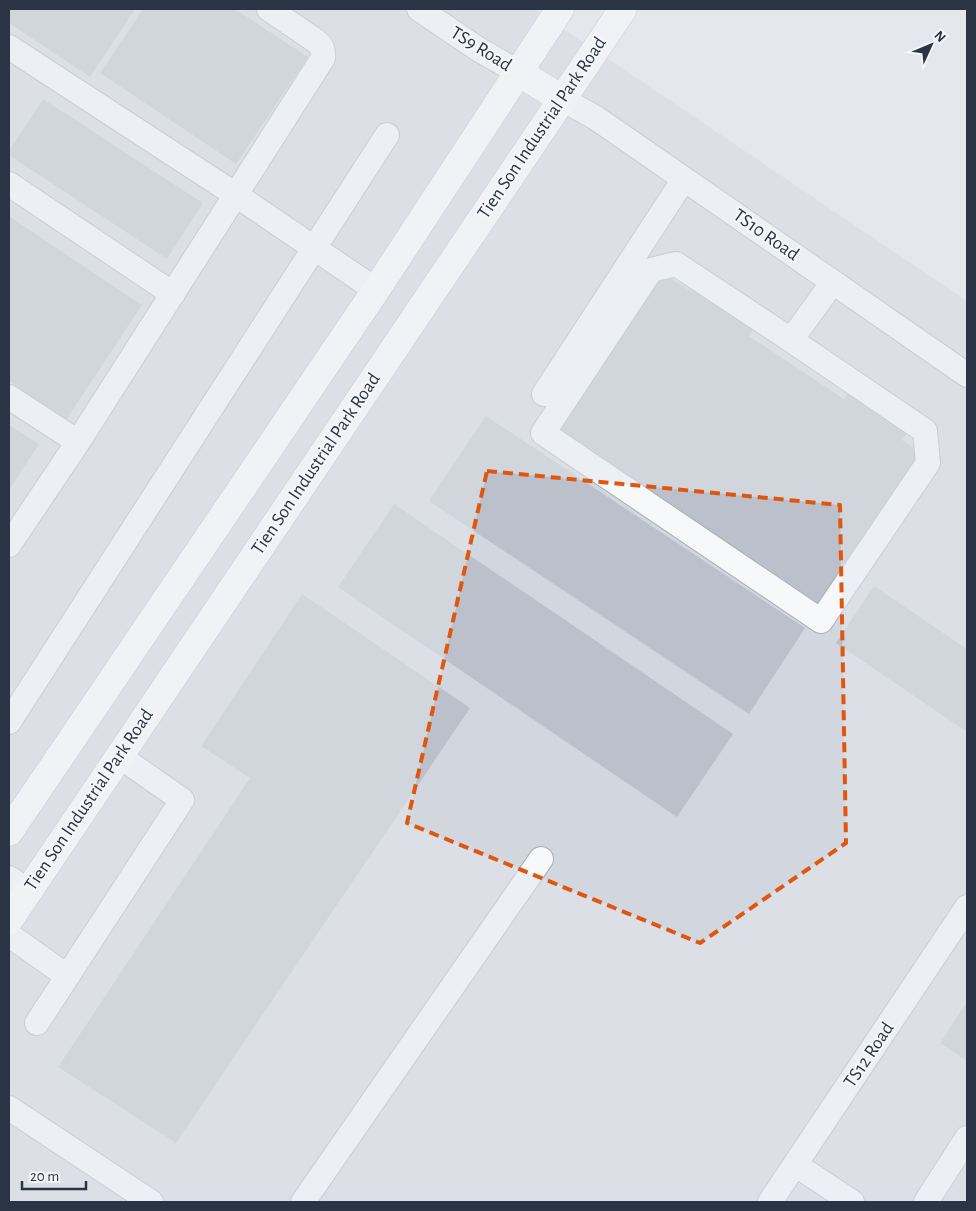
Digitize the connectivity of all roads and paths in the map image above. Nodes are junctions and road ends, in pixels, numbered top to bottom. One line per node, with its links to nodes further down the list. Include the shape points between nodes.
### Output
1 (269, 9): 11 (street, via 316,40 324,52 323,58)
2 (419, 9): 6 (street, TS9 Road)
3 (560, 9): 6 (main road)
4 (623, 9): 7 (main road, Tien Son Industrial Park Road)
5 (9, 47): 11 (street)
6 (518, 72): 7 (main road); 14 (main road)
7 (562, 98): 9 (street, TS10 Road); 23 (main road, Tien Son Industrial Park Road)
8 (387, 135): 12 (street)
9 (684, 179): 13 (street, TS10 Road); 18 (street)
10 (9, 184): 15 (street)
11 (236, 195): 12 (street); 15 (street)
12 (314, 248): 14 (street); 22 (street)
13 (833, 282): 16 (street); 17 (street, TS10 Road)
14 (376, 290): 24 (main road)
15 (173, 294): 20 (street)
16 (791, 340): 16 (street, via 676,264 651,270 543,433 821,622 928,463 926,431)
17 (967, 375)
18 (544, 394)
19 (9, 397): 20 (street)
20 (78, 442): 21 (street)
21 (9, 545)
22 (9, 722)
23 (119, 756): 26 (main road, Tien Son Industrial Park Road); 30 (street, via 182,800)
24 (9, 832)
25 (540, 859): 36 (street)
26 (18, 885): 28 (main road, Tien Son Industrial Park Road)
27 (967, 907): 34 (street, TS12 Road)
28 (9, 920)
29 (9, 935): 30 (street)
30 (67, 976): 31 (street)
31 (36, 1023)
32 (9, 1108): 35 (street)
33 (967, 1138): 39 (street)
34 (796, 1165): 37 (street, TS12 Road); 38 (street)
35 (151, 1202)
36 (303, 1202)
37 (770, 1202)
38 (852, 1202)
39 (926, 1202)

